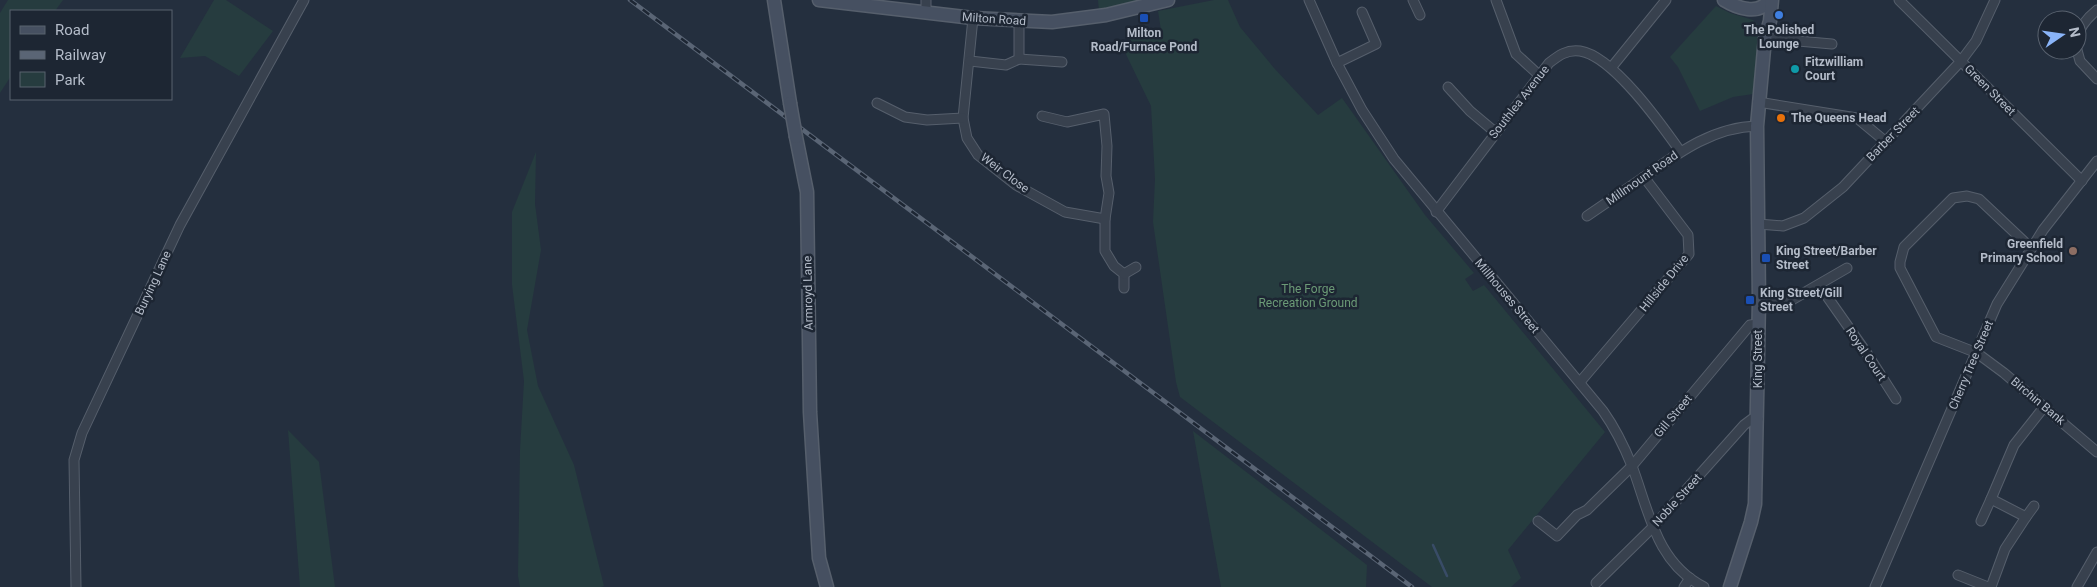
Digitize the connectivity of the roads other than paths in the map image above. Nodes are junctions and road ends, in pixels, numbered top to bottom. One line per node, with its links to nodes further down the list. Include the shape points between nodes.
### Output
1 (304, 0): 75 (street, Burying Lane, via 180,225 82,433 74,460)
2 (774, 0): 76 (street, Armroyd Lane, bridge, via 806,192 810,412 819,558)
3 (819, 0): 17 (street, Milton Road)
4 (926, 0): 17 (street)
5 (1168, 0): 21 (street, Milton Road, via 1074,21)
6 (1309, 0): 29 (street, Millhouses Street)
7 (1413, 0): 18 (street)
8 (1496, 0): 31 (street, via 1516,54)
9 (1666, 0): 30 (street)
10 (1724, 0): 14 (street)
11 (1770, 0): 14 (street, via 1764,6); 22 (street, King Street, via 1770,21)
12 (1899, 0): 27 (street, Green Street)
13 (1995, 0): 27 (street, Barber Street, via 1976,41)
14 (1750, 9): 22 (street, King Street, via 1761,20)
15 (2097, 10): 20 (street)
16 (1362, 12): 29 (street, via 1376,44)
17 (926, 13): 19 (street, Milton Road)
18 (1420, 16)
19 (973, 18): 21 (street, Milton Road); 26 (street, Weir Close)
20 (2087, 19)
21 (1019, 21): 24 (street)
22 (1765, 38): 23 (street); 34 (street, King Street)
23 (1832, 44)
24 (1019, 59): 26 (street, via 1006,65); 28 (street)
25 (2080, 60): 32 (street)
26 (970, 61): 37 (street, Weir Close)
27 (1961, 61): 40 (street, Barber Street); 44 (street, Green Street)
28 (1062, 62)
29 (1337, 63): 45 (street, Millhouses Street, via 1394,159)
30 (1611, 68): 31 (street, Southlea Avenue, via 1589,53 1570,51 1559,54); 41 (street, Southlea Avenue, via 1657,117)
31 (1540, 76): 39 (street, Southlea Avenue)
32 (2097, 79)
33 (1448, 87): 39 (street, via 1470,112)
34 (1758, 102): 38 (street, King Street); 40 (street, via 1857,118)
35 (878, 103): 37 (street, via 905,117 927,120)
36 (1042, 116): 47 (street, via 1067,122 1104,114 1109,193)
37 (963, 118): 47 (street, Weir Close, via 967,138 978,155 1016,185 1065,212)
38 (1757, 126): 41 (street, Millmount Road, via 1726,131); 48 (street, King Street)
39 (1495, 132): 45 (street, Southlea Avenue)
40 (1886, 142): 48 (street, Barber Street, via 1843,186 1804,218 1783,226)
41 (1680, 151): 43 (street, Millmount Road)
42 (2097, 161): 44 (street, Cherry Tree Street)
43 (1644, 177): 46 (street, Millmount Road); 58 (street, Hillside Drive, via 1688,235 1690,254)
44 (2082, 181): 49 (street, Cherry Tree Street)
45 (1436, 212): 58 (street, Millhouses Street)
46 (1587, 216)
47 (1105, 219): 52 (street, via 1105,251 1114,266)
48 (1758, 224): 55 (street, King Street)
49 (2031, 248): 57 (street, Cherry Tree Street, via 1997,304); 57 (street, Birchin Bank, via 1979,199 1967,196 1953,198 1904,247 1900,268 1936,337)
50 (1136, 267): 52 (street)
51 (1847, 268): 53 (street)
52 (1124, 274): 54 (street)
53 (1819, 285): 55 (street, via 1790,301); 59 (street, Royal Court)
54 (1124, 288)
55 (1759, 301): 56 (street, King Street)
56 (1758, 324): 61 (street, King Street); 63 (street, Gill Street, via 1748,328)
57 (1976, 354): 60 (street, Birchin Bank); 80 (street, Cherry Tree Street)
58 (1580, 382): 63 (street, Millhouses Street, via 1616,429)
59 (1896, 399)
60 (2044, 407): 62 (street, Birchin Bank); 64 (street, via 2014,445)
61 (1758, 419): 69 (street, Noble Street, via 1744,425); 79 (street, King Street, via 1752,522)
62 (2097, 452)
63 (1632, 466): 67 (street, Gill Street, via 1557,536); 69 (street, Millhouses Street)
64 (1992, 499): 66 (street); 68 (street)
65 (2034, 506): 66 (street)
66 (2026, 517): 81 (street, via 2005,549)
67 (1538, 521)
68 (1981, 521)
69 (1652, 528): 73 (street, Millhouses Street, via 1666,553); 74 (street, Noble Street)
70 (2097, 552): 71 (street)
71 (2094, 566): 82 (street)
72 (1958, 575): 81 (street)
73 (1690, 578): 77 (street); 78 (street, Millhouses Street)
74 (1596, 583)
75 (76, 587)
76 (826, 587)
77 (1684, 587)
78 (1704, 587)
79 (1730, 587)
80 (1876, 587)
81 (1990, 587)
82 (2077, 587)

